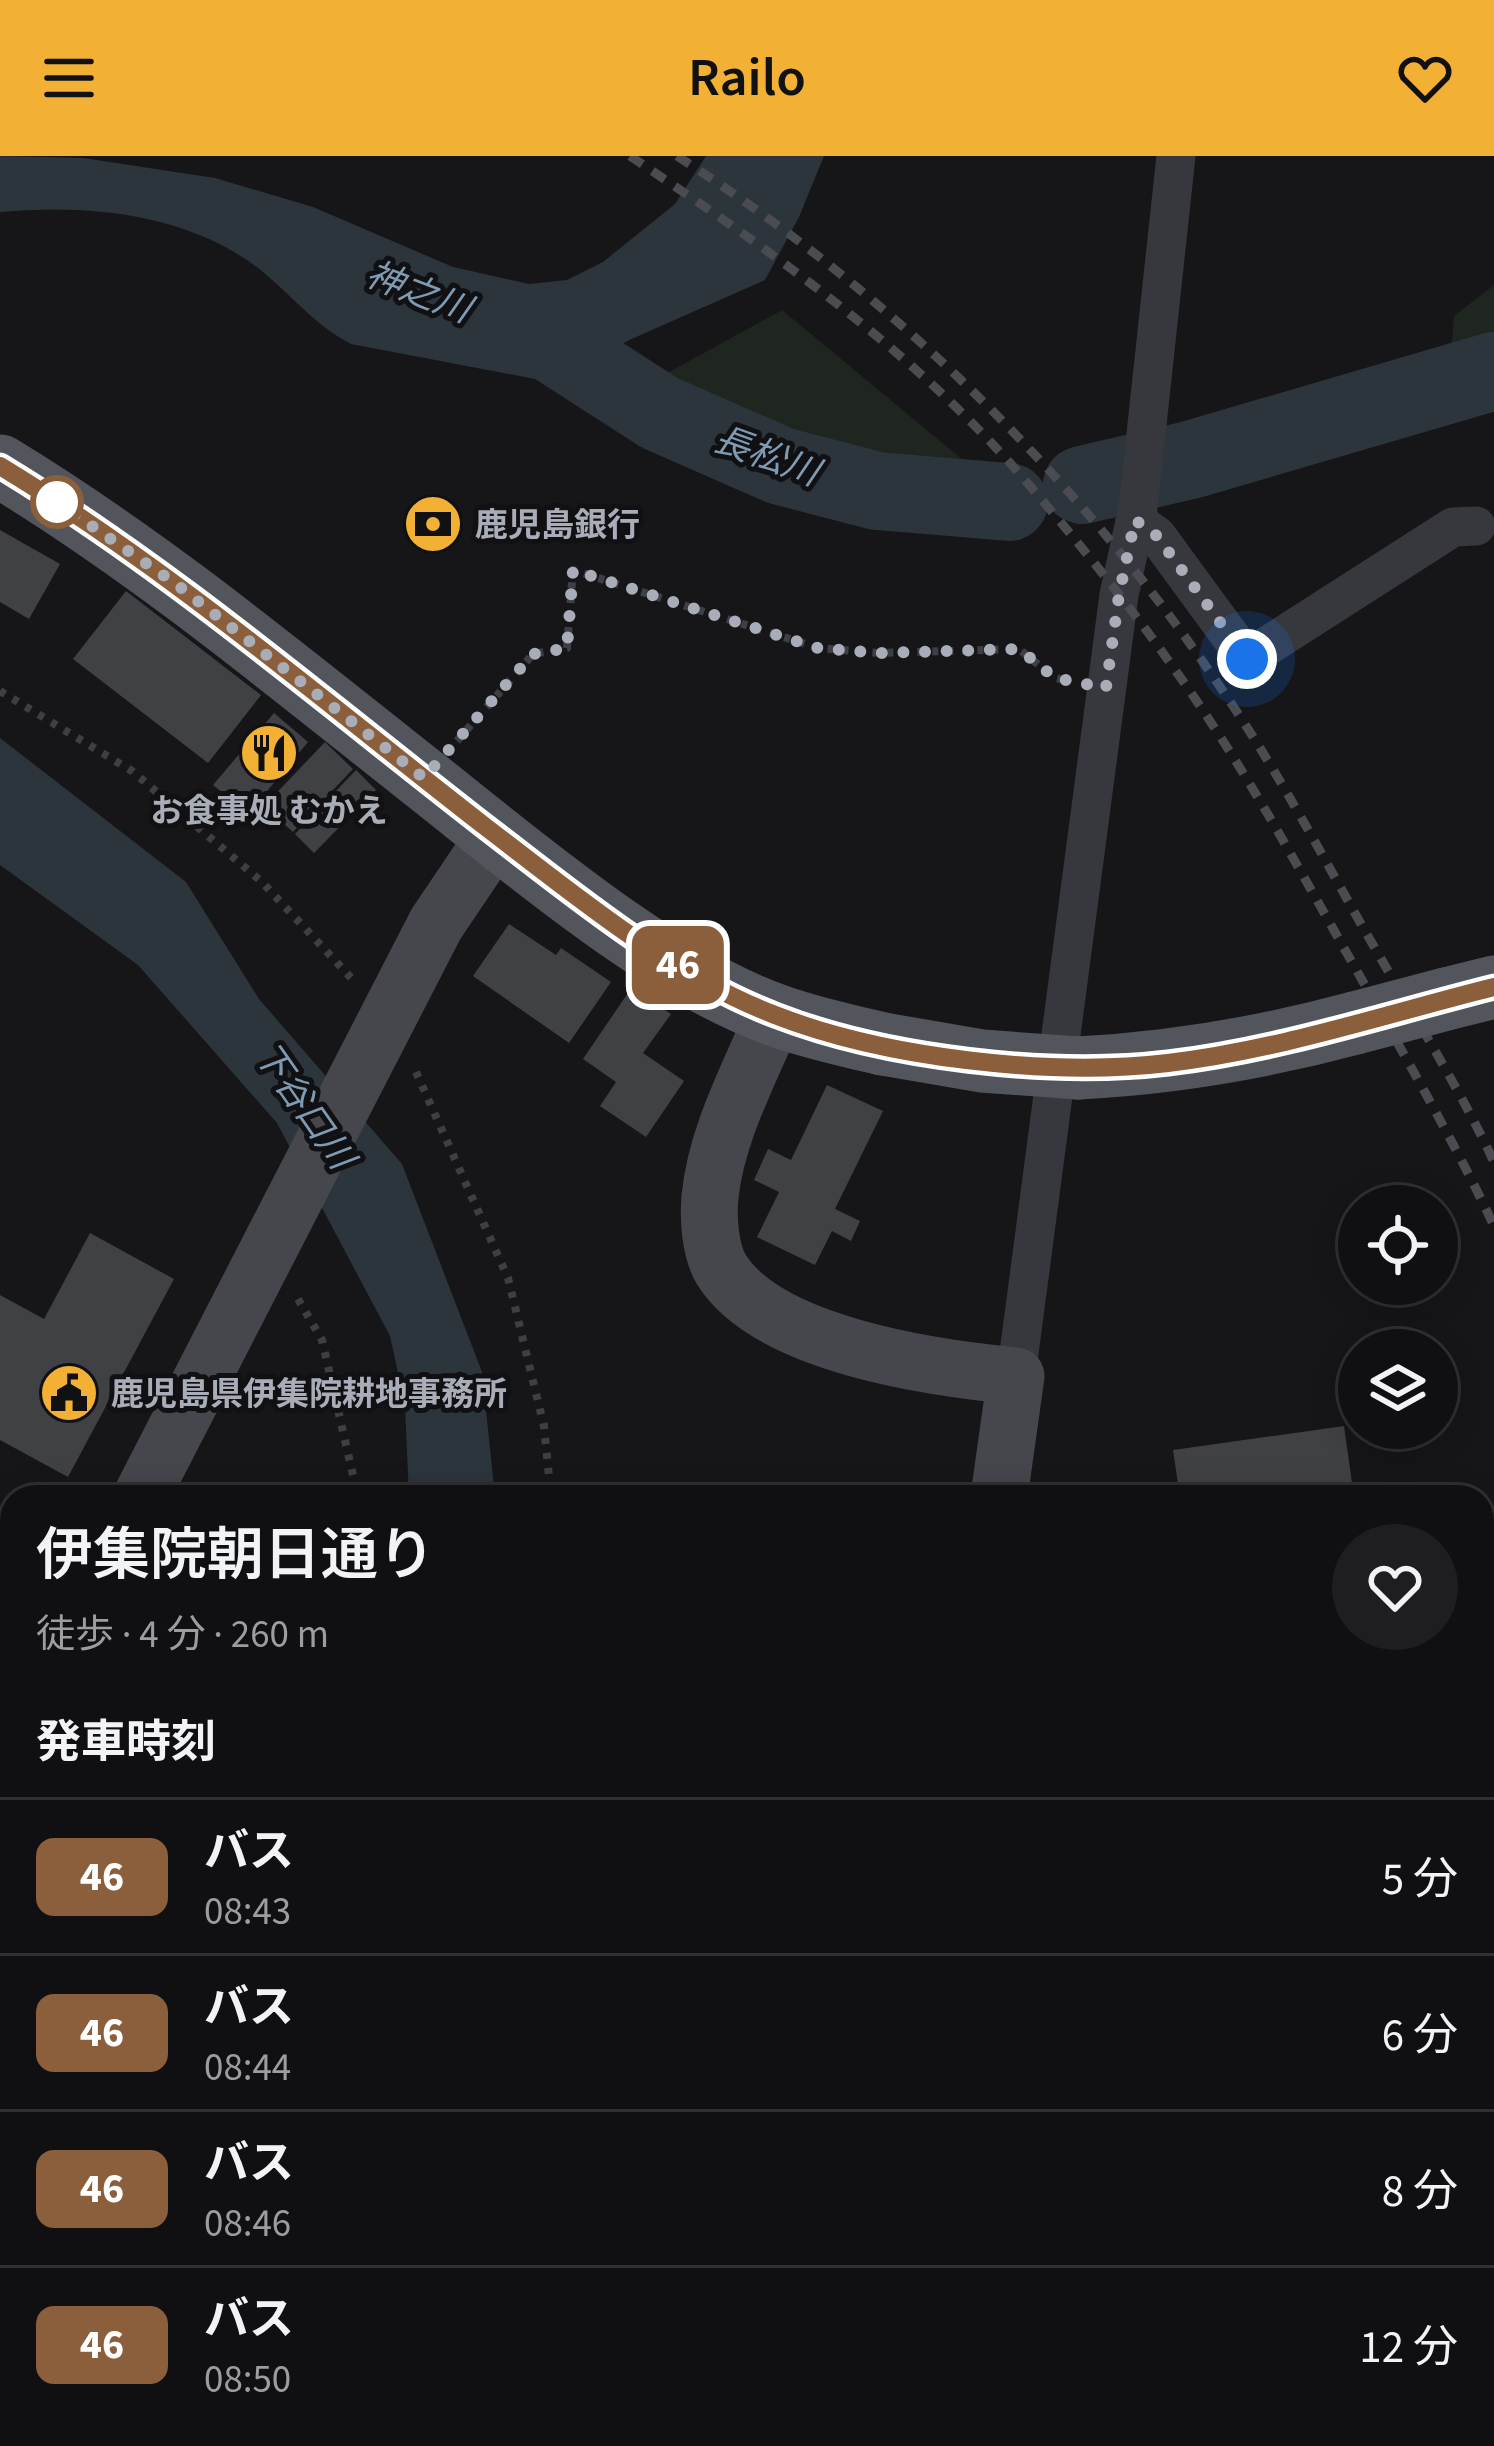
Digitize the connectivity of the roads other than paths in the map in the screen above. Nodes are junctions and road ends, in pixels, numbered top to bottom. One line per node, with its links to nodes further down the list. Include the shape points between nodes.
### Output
1 (1176, 156): 3 (street)
2 (0, 466): 5 (main road, via 176,584)
3 (1136, 514): 4 (street, via 1247,659 1453,527); 8 (street)
4 (1476, 526)
5 (496, 835): 7 (main road, via 652,948); 9 (street, via 436,924)
6 (1470, 993): 7 (main road, bridge, via 1243,1051 1078,1067 982,1061)
7 (774, 1015): 8 (street, via 727,1128 710,1195 720,1267 747,1298 794,1326 910,1362)
8 (1016, 1376): 10 (street)
9 (146, 1485)
10 (1001, 1485)

